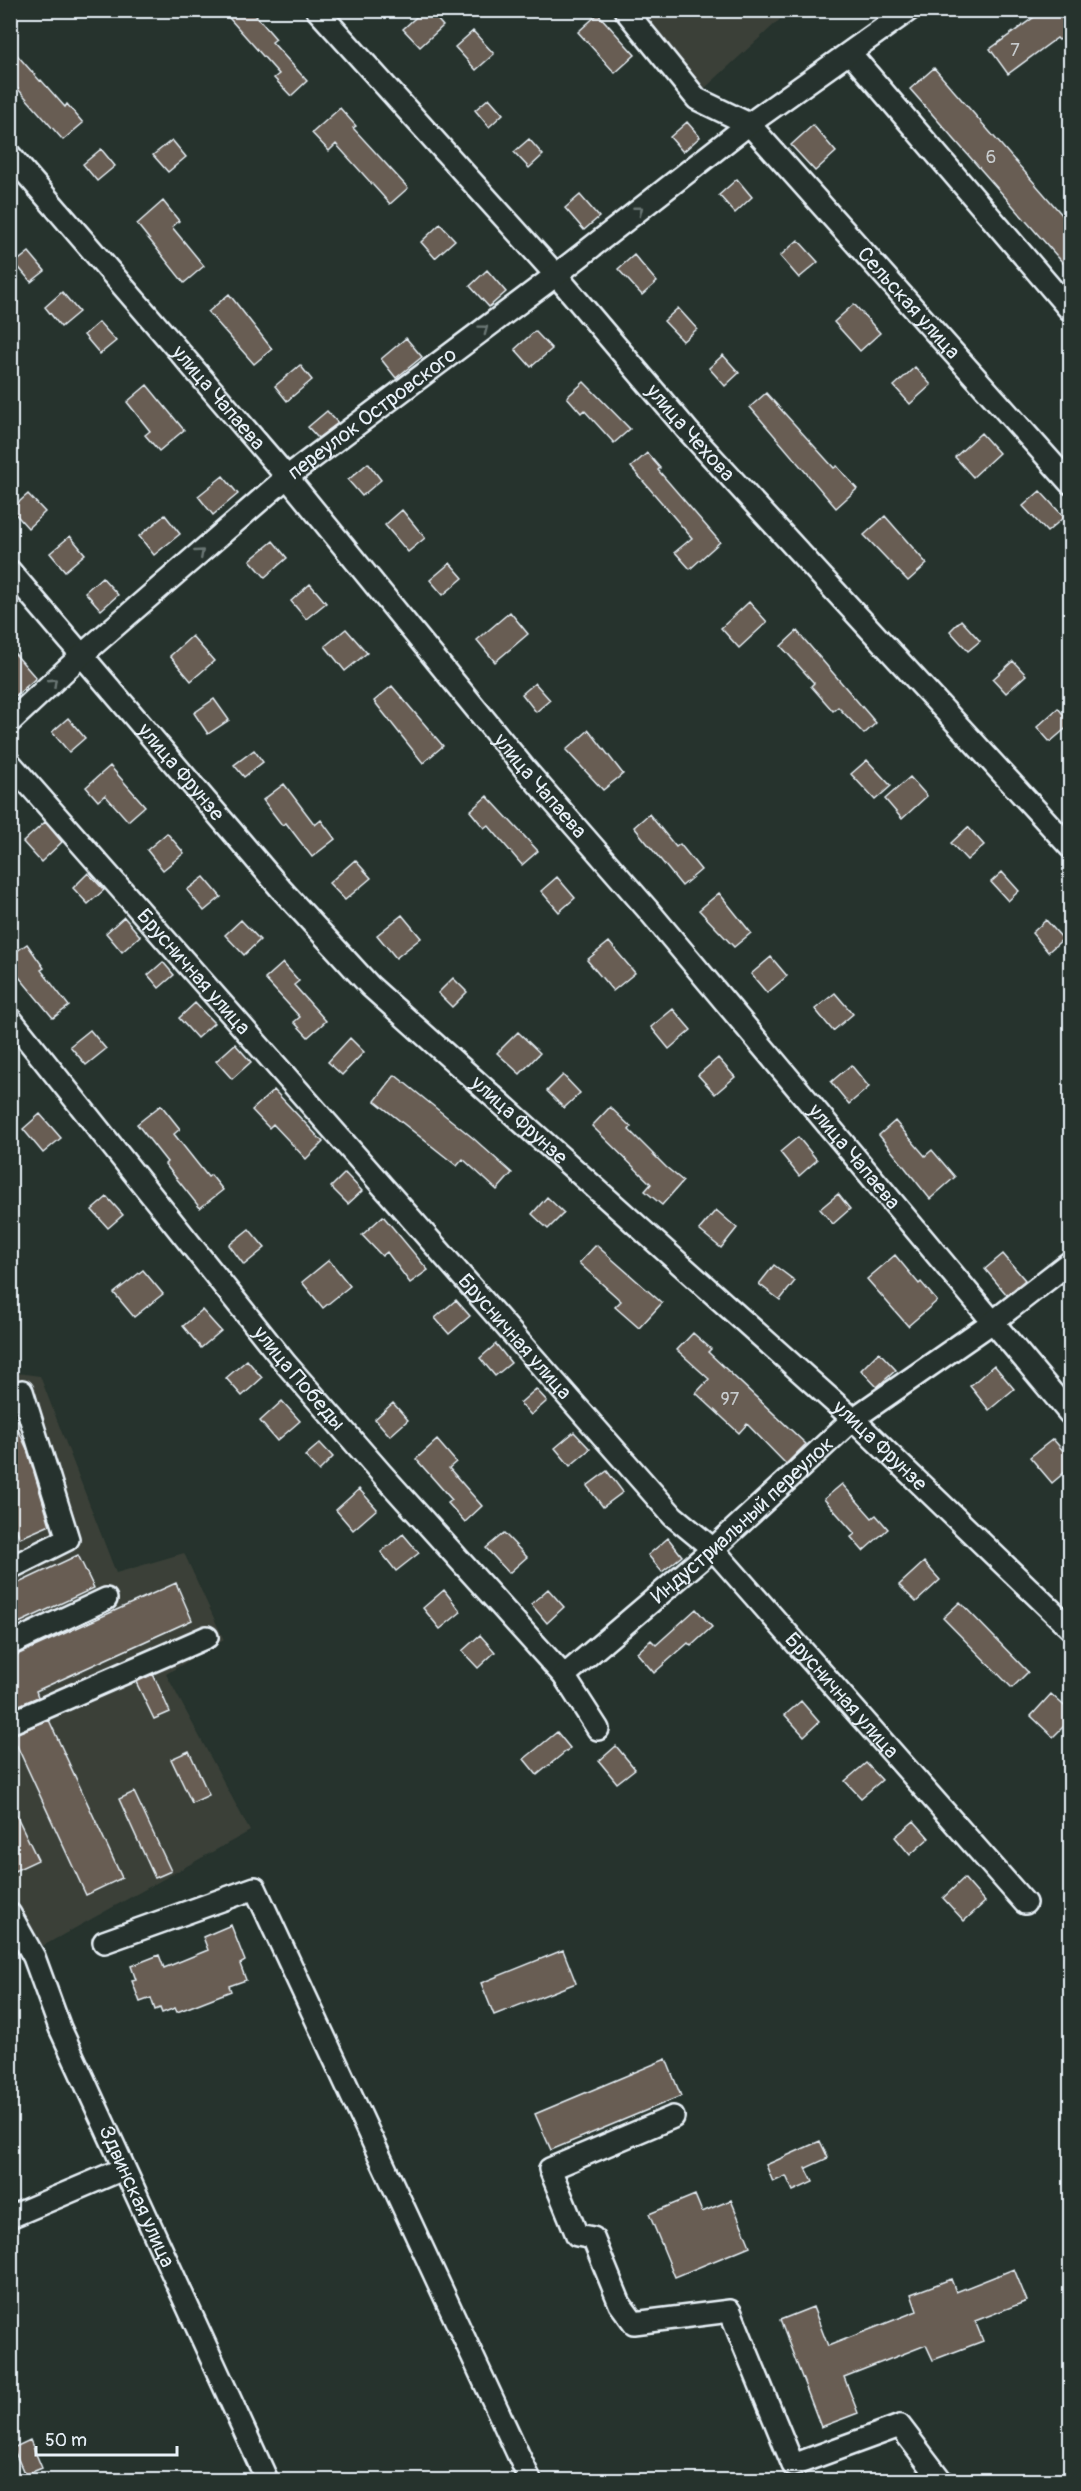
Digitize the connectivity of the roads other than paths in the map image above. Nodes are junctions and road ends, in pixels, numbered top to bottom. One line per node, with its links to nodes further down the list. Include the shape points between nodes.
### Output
1 (317, 10): 7 (street, улица Чехова)
2 (625, 10): 5 (street, via 697,99)
3 (909, 10): 4 (street, переулок Островского)
4 (850, 53): 5 (street, переулок Островского); 8 (street)
5 (749, 124): 7 (street, переулок Островского, one-way to 5); 10 (street, Сельская улица)
6 (10, 155): 9 (street, улица Чапаева)
7 (556, 275): 9 (street, переулок Островского, one-way to 7); 15 (street, улица Чехова, via 688,431)
8 (1071, 310)
9 (287, 477): 12 (street, переулок Островского, one-way to 9); 18 (street, улица Чапаева, via 525,769)
10 (1071, 483)
11 (10, 571): 12 (street, улица Фрунзе)
12 (83, 654): 13 (street, переулок Островского, one-way to 12); 21 (street, улица Фрунзе, via 281,889 370,986)
13 (10, 722)
14 (10, 763): 22 (street, Брусничная улица, via 673,1516)
15 (1071, 848)
16 (10, 1018): 28 (street, улица Победы, via 286,1364)
17 (1071, 1262): 18 (street, Индустриальный переулок)
18 (994, 1321): 20 (street, улица Чапаева); 21 (street, Индустриальный переулок)
19 (22, 1391): 23 (street, via 68,1539)
20 (1071, 1414)
21 (854, 1419): 22 (street, Индустриальный переулок); 25 (street, улица Фрунзе)
22 (713, 1549): 28 (street, Индустриальный переулок); 31 (street, Брусничная улица)
23 (10, 1568)
24 (106, 1599): 27 (street)
25 (1071, 1628)
26 (207, 1638): 29 (street)
27 (10, 1644)
28 (564, 1676): 30 (street, улица Победы)
29 (10, 1723)
30 (598, 1729)
31 (1025, 1903)
32 (10, 1914): 35 (street, Здвинская улица, via 34,1957 60,2028)
33 (104, 1942): 38 (street, via 255,1888)
34 (673, 2117): 39 (street, via 550,2169 577,2235 593,2238 620,2304 634,2323 730,2311 793,2465 900,2426)
35 (123, 2169): 36 (street); 37 (street, Здвинская улица)
36 (10, 2217)
37 (267, 2481)
38 (530, 2481)
39 (941, 2481)

